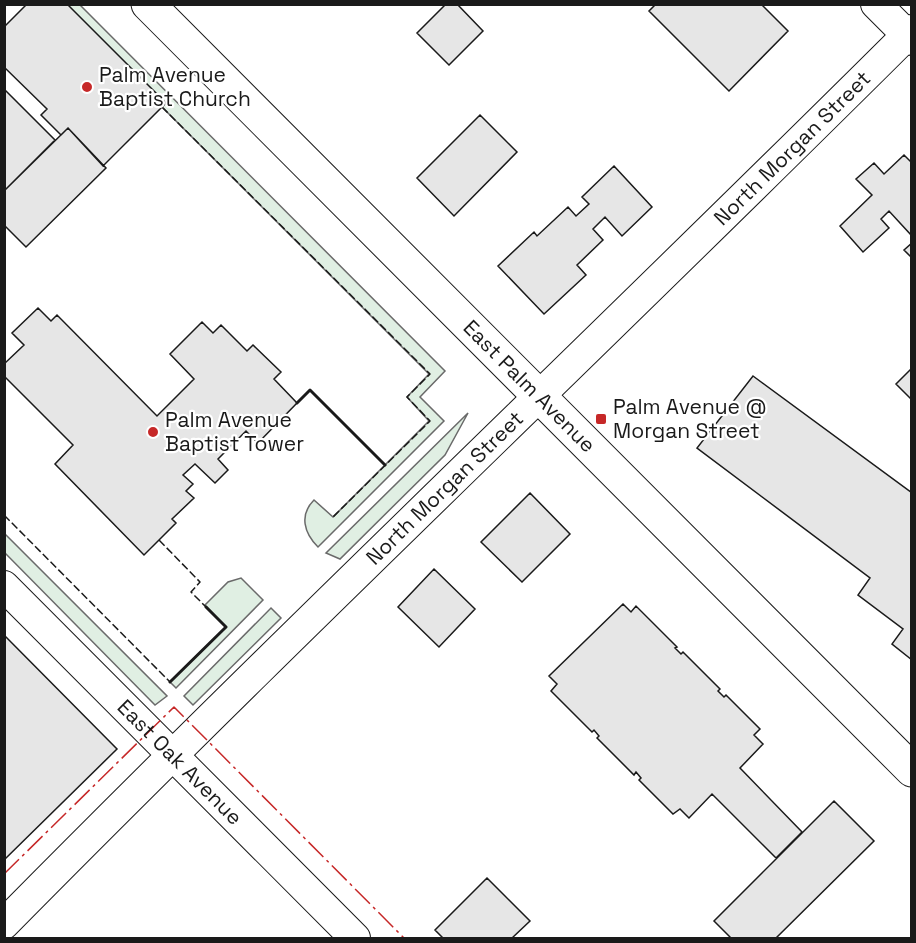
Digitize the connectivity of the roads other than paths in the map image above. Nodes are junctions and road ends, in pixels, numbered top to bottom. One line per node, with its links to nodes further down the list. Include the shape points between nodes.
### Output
1 (148, 4): 4 (street, East Palm Avenue)
2 (876, 4): 3 (street)
3 (910, 35): 4 (street, North Morgan Street)
4 (539, 397): 6 (street, North Morgan Street); 7 (street, East Palm Avenue)
5 (4, 586): 6 (street, East Oak Avenue)
6 (172, 754): 8 (street, North Morgan Street); 9 (street, East Oak Avenue)
7 (912, 770)
8 (4, 924)
9 (355, 939)

